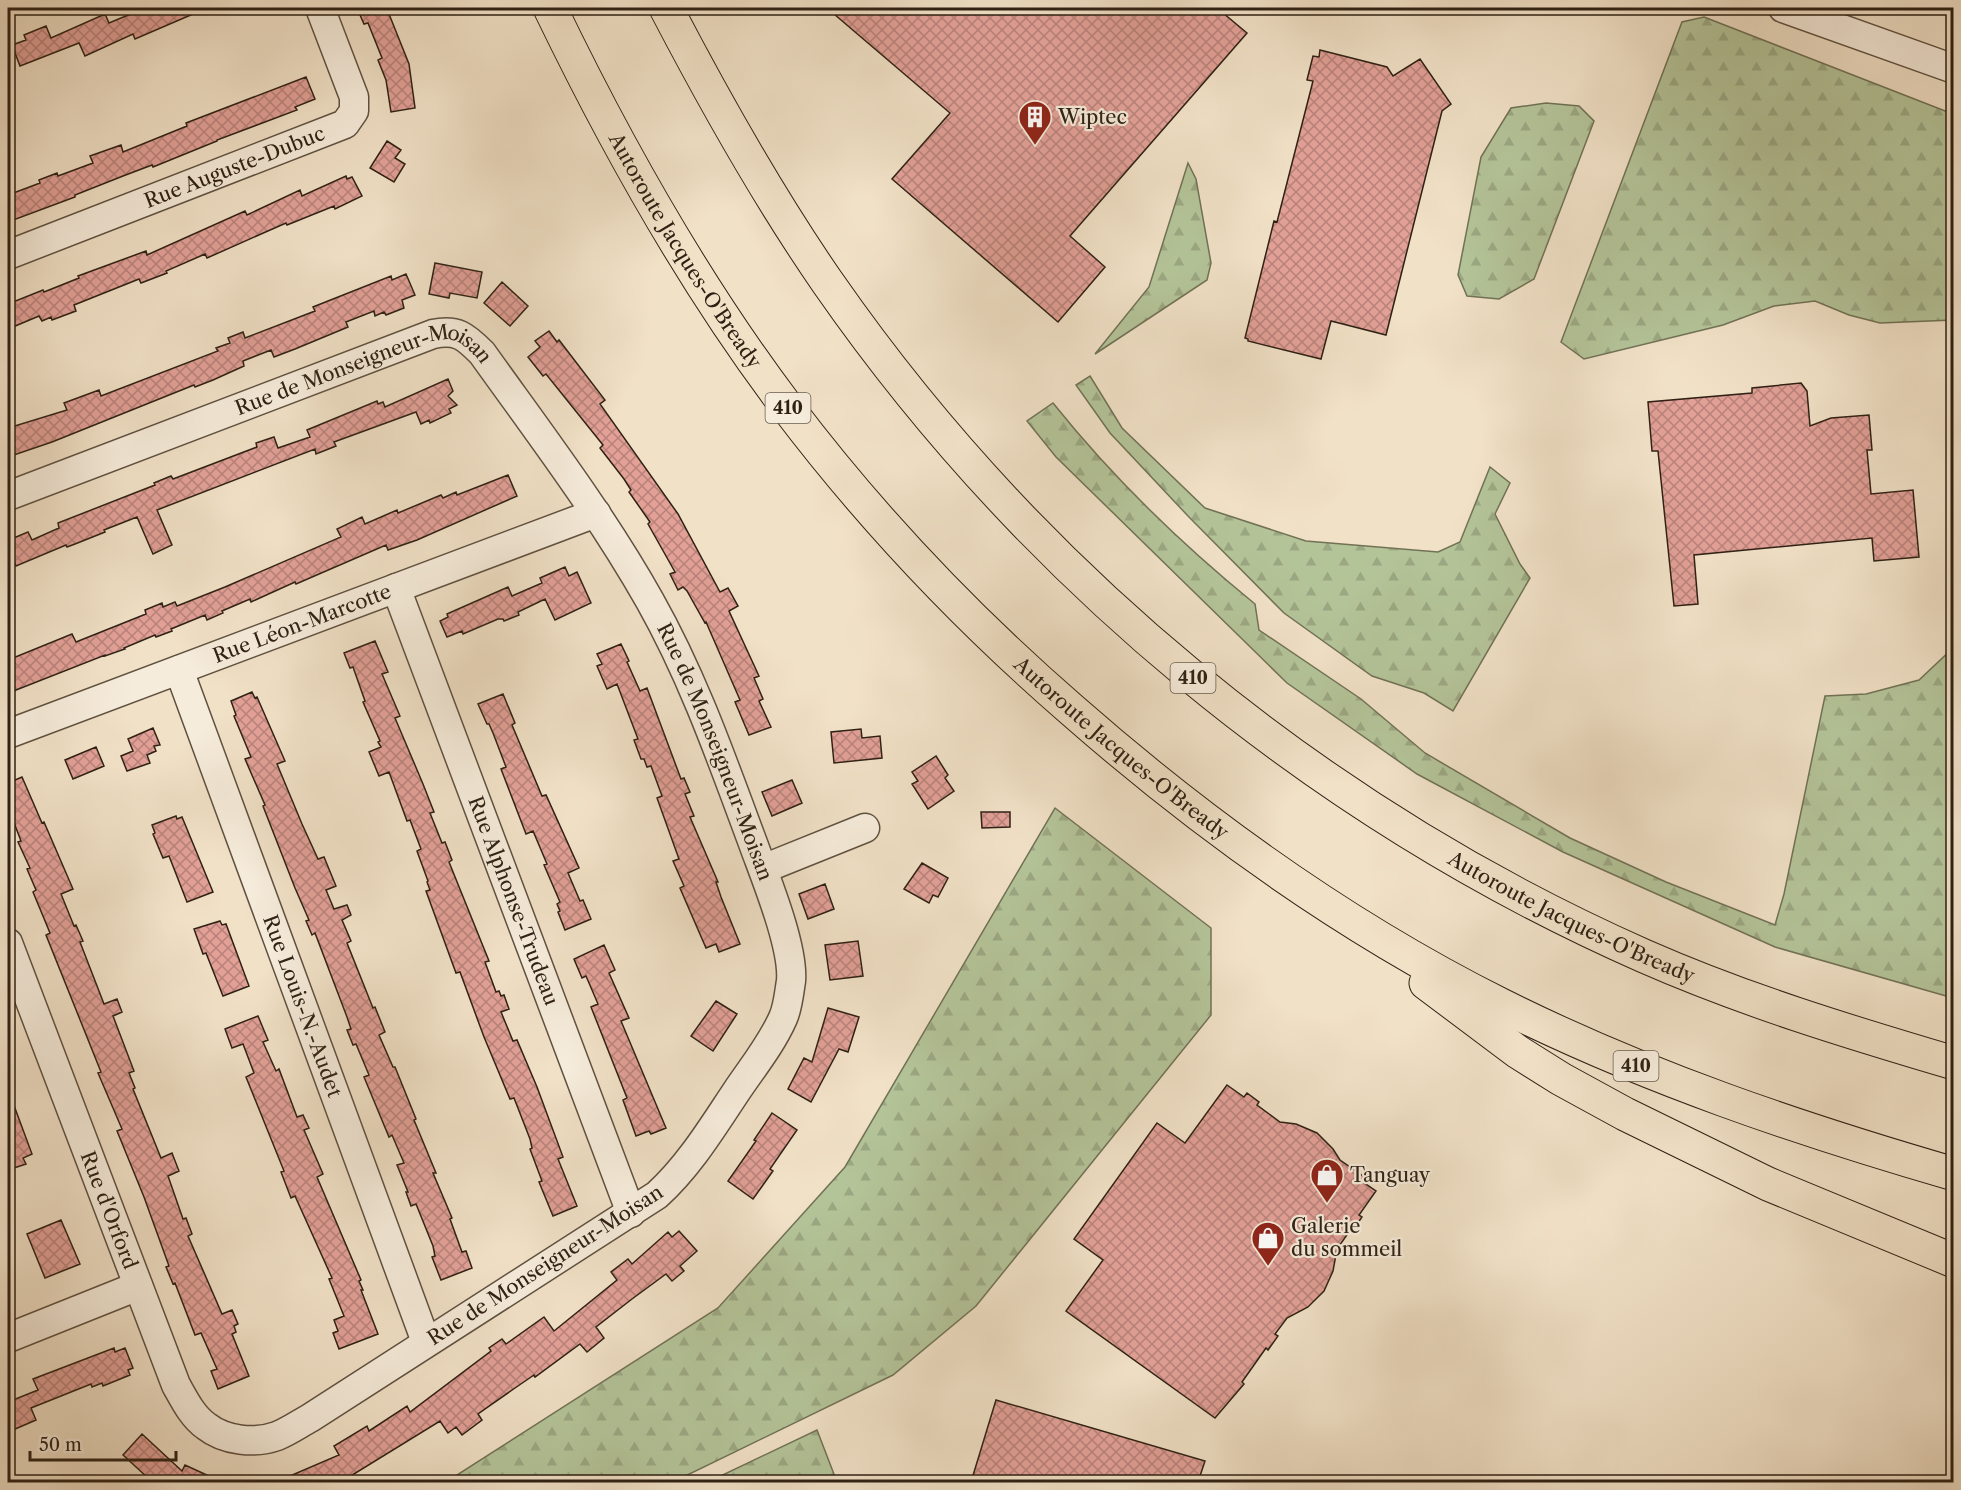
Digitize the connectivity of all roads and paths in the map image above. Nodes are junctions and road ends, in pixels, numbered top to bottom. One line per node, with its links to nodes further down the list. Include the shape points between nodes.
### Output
1 (320, 8): 6 (street, Rue Auguste-Dubuc, via 354,97 354,111 345,124)
2 (550, 8): 14 (highway, Autoroute Jacques-O'Bready / 410, via 628,161 709,296 785,405 868,507 963,610 1086,723 1212,825)
3 (666, 8): 16 (highway, Autoroute Jacques-O'Bready / 410, via 770,194 875,348 943,432 1028,526 1172,660 1276,742 1371,808 1549,911 1719,987 1820,1023)
4 (1783, 8): 5 (street)
5 (1953, 69)
6 (8, 255)
7 (8, 496): 8 (street, Rue de Monseigneur-Moisan, via 433,334 455,332 482,352)
8 (596, 513): 9 (street, Rue Léon-Marcotte); 13 (street, Rue de Monseigneur-Moisan, via 651,602 677,653)
9 (396, 588): 10 (street, Rue Léon-Marcotte); 18 (street, Rue Alphonse-Trudeau)
10 (179, 670): 11 (street, Rue Léon-Marcotte); 22 (street, Rue Louis-N.-Audet)
11 (8, 735)
12 (865, 828): 13 (street)
13 (762, 870): 18 (street, Rue de Monseigneur-Moisan, via 790,959 784,1016 685,1167)
14 (1338, 912): 17 (highway, Autoroute Jacques-O'Bready / 410, via 1464,986 1590,1047 1745,1107); 19 (highway, via 1478,1023 1561,1079 1743,1172)
15 (8, 943): 20 (street, Rue d'Orford)
16 (1953, 1063)
17 (1953, 1174)
18 (632, 1213): 22 (street, Rue de Monseigneur-Moisan)
19 (1953, 1261)
20 (138, 1286): 21 (street); 23 (street, Rue d'Orford, via 176,1385 194,1414 218,1433)
21 (8, 1338)
22 (426, 1342): 23 (street, Rue de Monseigneur-Moisan, via 293,1428 277,1436)
23 (249, 1441)

